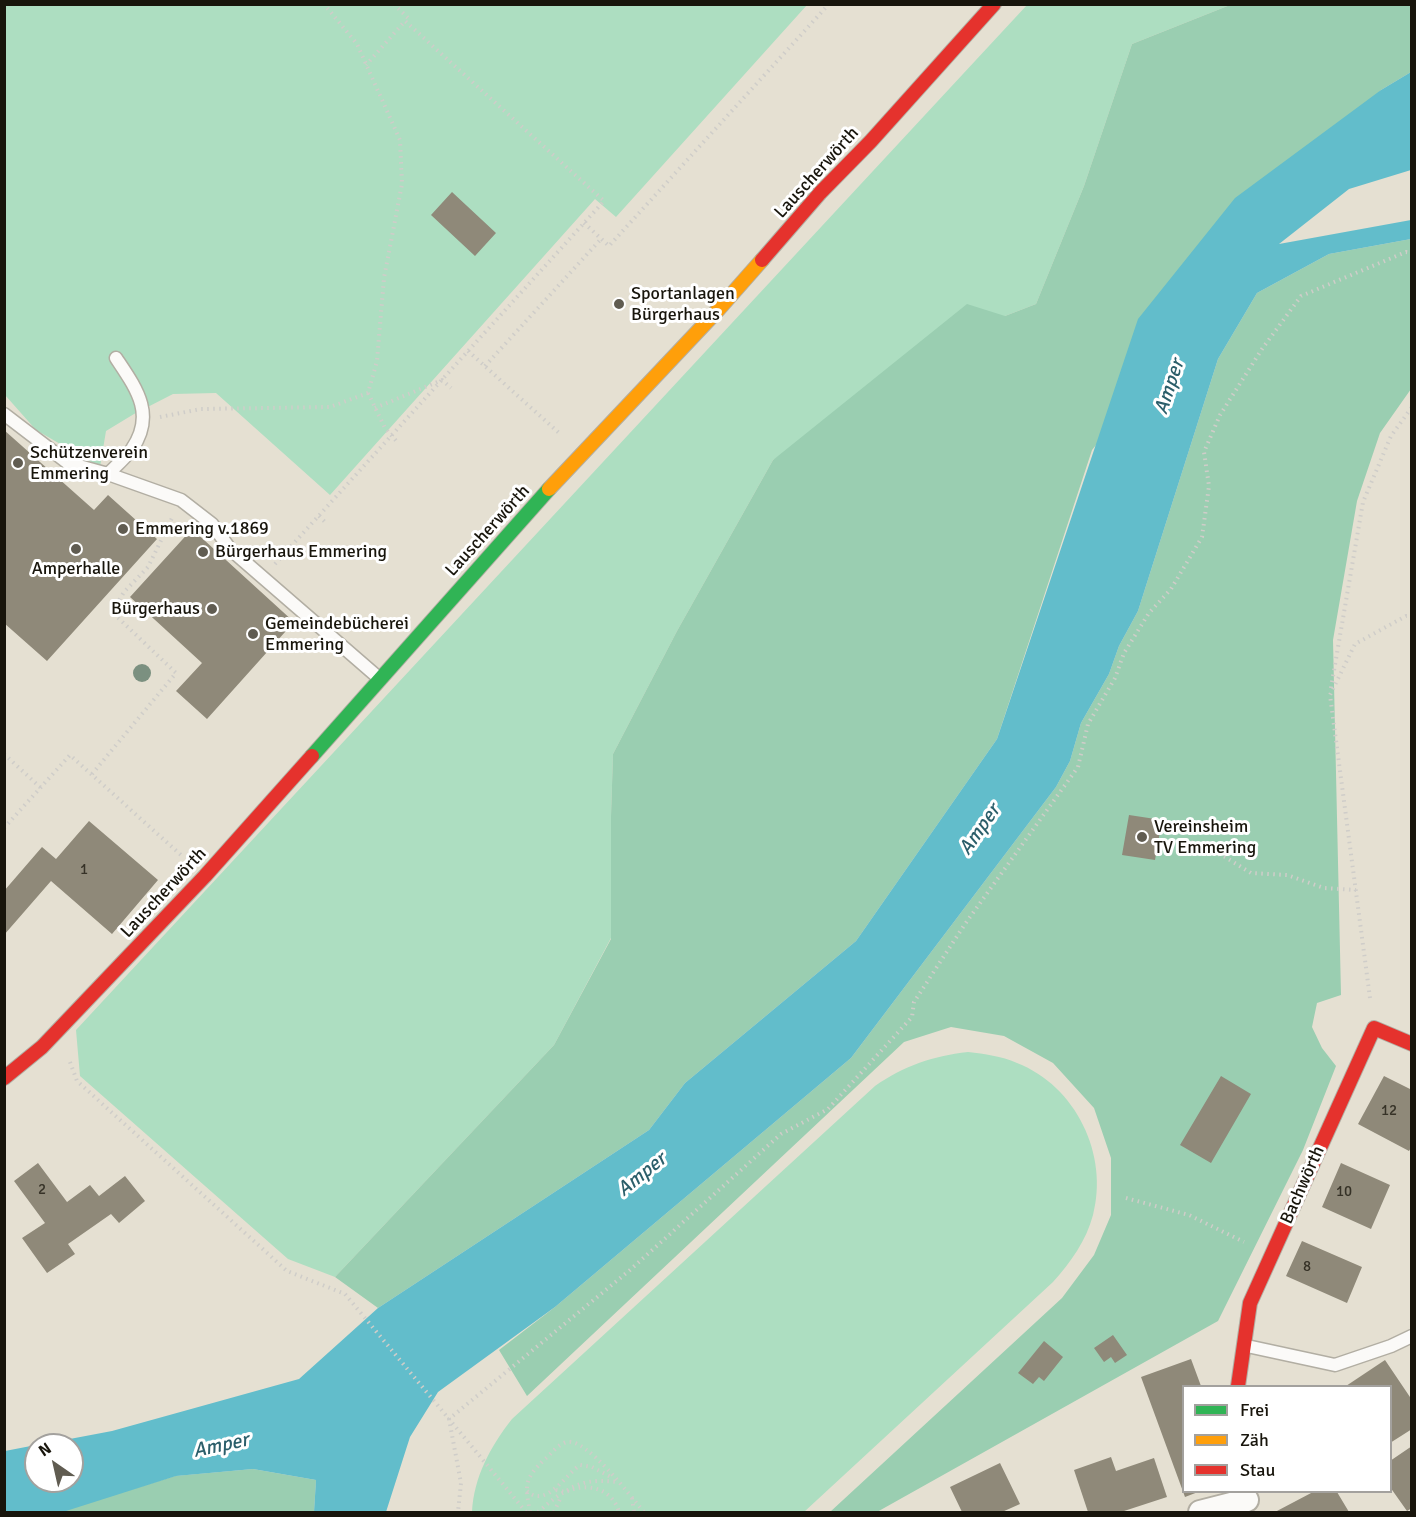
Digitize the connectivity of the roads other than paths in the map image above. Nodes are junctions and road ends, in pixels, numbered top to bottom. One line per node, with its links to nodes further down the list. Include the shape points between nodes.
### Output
1 (994, 4): 5 (street, Lauscherwörth)
2 (116, 358): 4 (lane, via 136,388 144,420 132,449)
3 (4, 414): 4 (lane, via 68,463)
4 (108, 474): 5 (lane, via 181,500 212,524 230,549)
5 (381, 680): 7 (street, Lauscherwörth, via 205,876 42,1047)
6 (1412, 1044): 9 (street, Bachwörth, via 1374,1028 1250,1303)
7 (4, 1078)
8 (1412, 1336): 9 (lane, via 1335,1365)
9 (1244, 1346): 10 (street, Bachwörth)
10 (1238, 1385)
11 (1248, 1501): 12 (street)
12 (1200, 1512)

